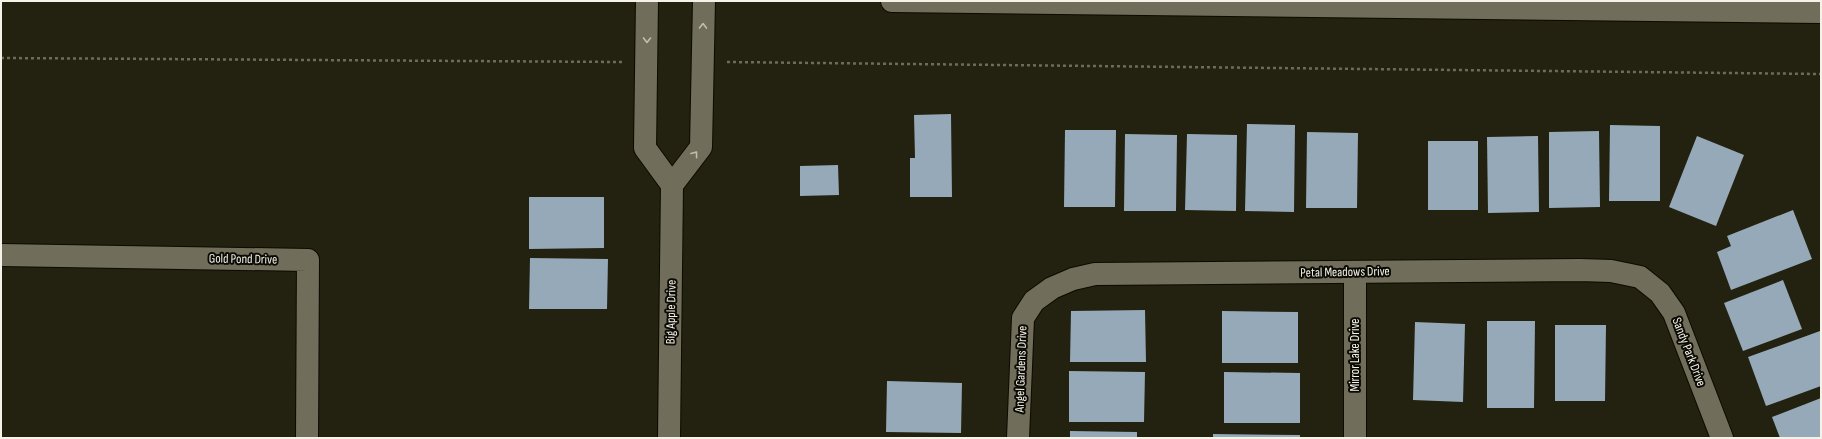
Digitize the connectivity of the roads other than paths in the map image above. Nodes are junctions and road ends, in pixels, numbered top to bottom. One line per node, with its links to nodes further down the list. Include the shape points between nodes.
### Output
1 (648, 1): 5 (street, one-way to 5, via 645,148)
2 (704, 1): 5 (street, one-way to 2, via 701,147)
3 (892, 1): 4 (street)
4 (1821, 12)
5 (672, 185): 11 (street, Big Apple Drive)
6 (1, 255): 10 (street, Gold Pond Drive, via 308,260)
7 (1355, 272): 8 (street, Petal Meadows Drive, via 1580,270 1611,271); 9 (street, Petal Meadows Drive, via 1095,274 1073,279); 13 (street, Mirror Lake Drive)
8 (1640, 277): 14 (street, Sandy Park Drive, via 1660,293 1674,313)
9 (1052, 288): 12 (street, Angel Gardens Drive, via 1034,301 1023,318)
10 (307, 438)
11 (670, 438)
12 (1018, 438)
13 (1355, 438)
14 (1722, 438)

